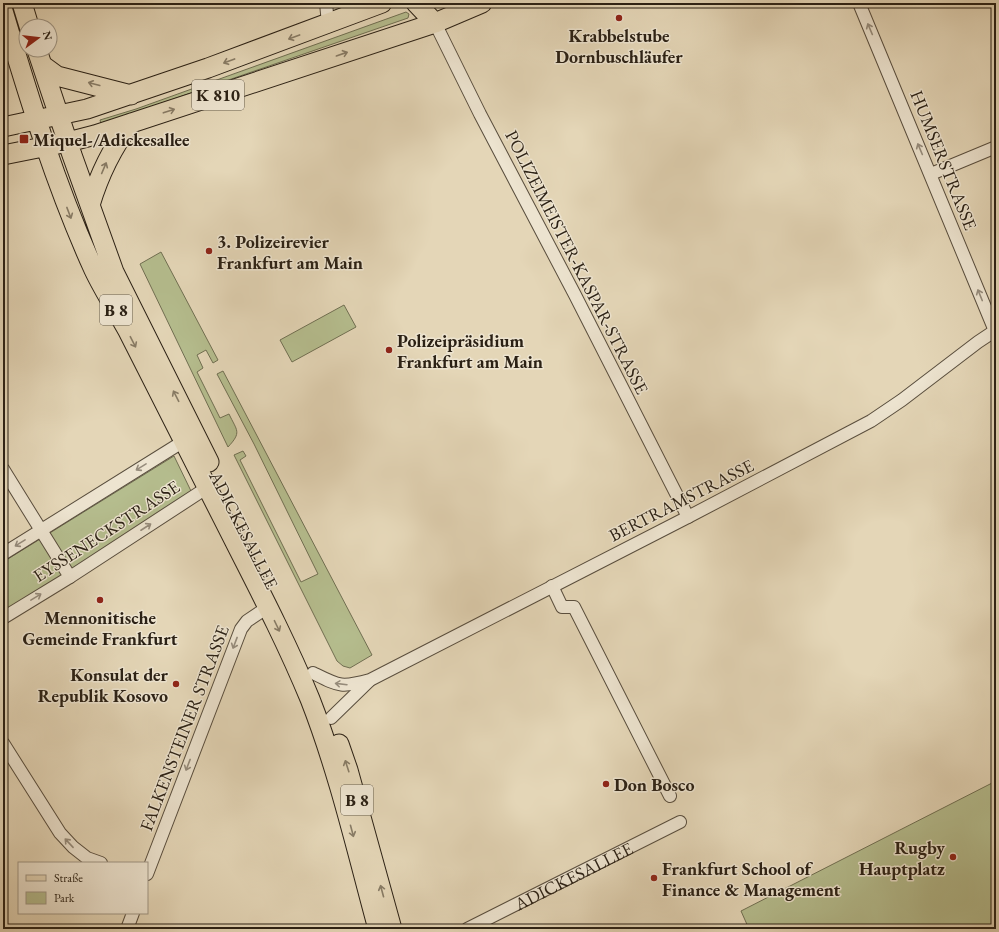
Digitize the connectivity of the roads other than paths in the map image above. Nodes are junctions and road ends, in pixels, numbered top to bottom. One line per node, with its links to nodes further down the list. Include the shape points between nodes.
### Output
1 (22, 3): 9 (main road)
2 (326, 3): 11 (street)
3 (382, 3): 11 (main road, K 810)
4 (439, 3): 10 (main road)
5 (482, 3): 10 (main road, K 810)
6 (859, 3): 23 (street, HUMSERSTRASSE, one-way to 6)
7 (419, 5): 10 (main road); 12 (main road)
8 (3, 11): 16 (main road, B 8)
9 (27, 18)
10 (435, 23): 12 (main road, K 810); 29 (street, POLIZEIMEISTER-KASPAR-STRASSE)
11 (328, 24): 14 (main road, K 810, one-way to 14)
12 (415, 30): 17 (main road, K 810, one-way to 12)
13 (39, 58): 14 (main road, one-way to 13, via 57,76); 15 (main road, B 8)
14 (131, 94): 15 (main road, K 810)
15 (59, 116): 16 (main road); 19 (main road, B 8)
16 (37, 120): 18 (main road); 20 (main road, B 8)
17 (131, 123): 19 (main road, K 810); 24 (main road, one-way to 17, via 108,158)
18 (3, 127)
19 (68, 142): 20 (main road); 24 (main road, ADICKESALLEE / B 8)
20 (46, 147): 22 (main road); 26 (main road, ADICKESALLEE / B 8, one-way to 26, via 70,216 96,274)
21 (996, 147): 23 (street)
22 (3, 155)
23 (931, 174): 25 (street, HUMSERSTRASSE, one-way to 23)
24 (90, 204): 36 (main road, ADICKESALLEE / B 8, one-way to 24, via 114,272)
25 (996, 331): 29 (street, BERTRAMSTRASSE, via 871,421)
26 (184, 441): 28 (main road, ADICKESALLEE / B 8); 30 (street, EYSSENECKSTRASSE, one-way to 30)
27 (3, 469): 30 (street)
28 (208, 487): 32 (street, EYSSENECKSTRASSE, one-way to 28); 34 (main road, ADICKESALLEE / B 8)
29 (688, 517): 33 (street, BERTRAMSTRASSE)
30 (41, 530): 31 (street, EYSSENECKSTRASSE, one-way to 31); 32 (street)
31 (3, 554)
32 (70, 577): 35 (street, EYSSENECKSTRASSE, one-way to 32)
33 (552, 586): 37 (street, BERTRAMSTRASSE); 40 (street, via 562,607 574,607)
34 (268, 607): 43 (street, FALKENSTEINER STRASSE, one-way to 43, via 247,621 241,630); 46 (main road, ADICKESALLEE / B 8, one-way to 46, via 310,700 332,760)
35 (3, 618)
36 (313, 673): 37 (street, BERTRAMSTRASSE, one-way to 36, via 343,685); 38 (main road, ADICKESALLEE / B 8)
37 (370, 680): 38 (street, BERTRAMSTRASSE)
38 (331, 718): 47 (main road, ADICKESALLEE / B 8, one-way to 38)
39 (3, 743): 42 (street, one-way to 39, via 87,858 60,834)
40 (670, 796)
41 (680, 822): 48 (street, ADICKESALLEE)
42 (98, 862)
43 (148, 871)
44 (133, 914): 45 (street)
45 (127, 929)
46 (378, 929)
47 (392, 929)
48 (467, 929)

